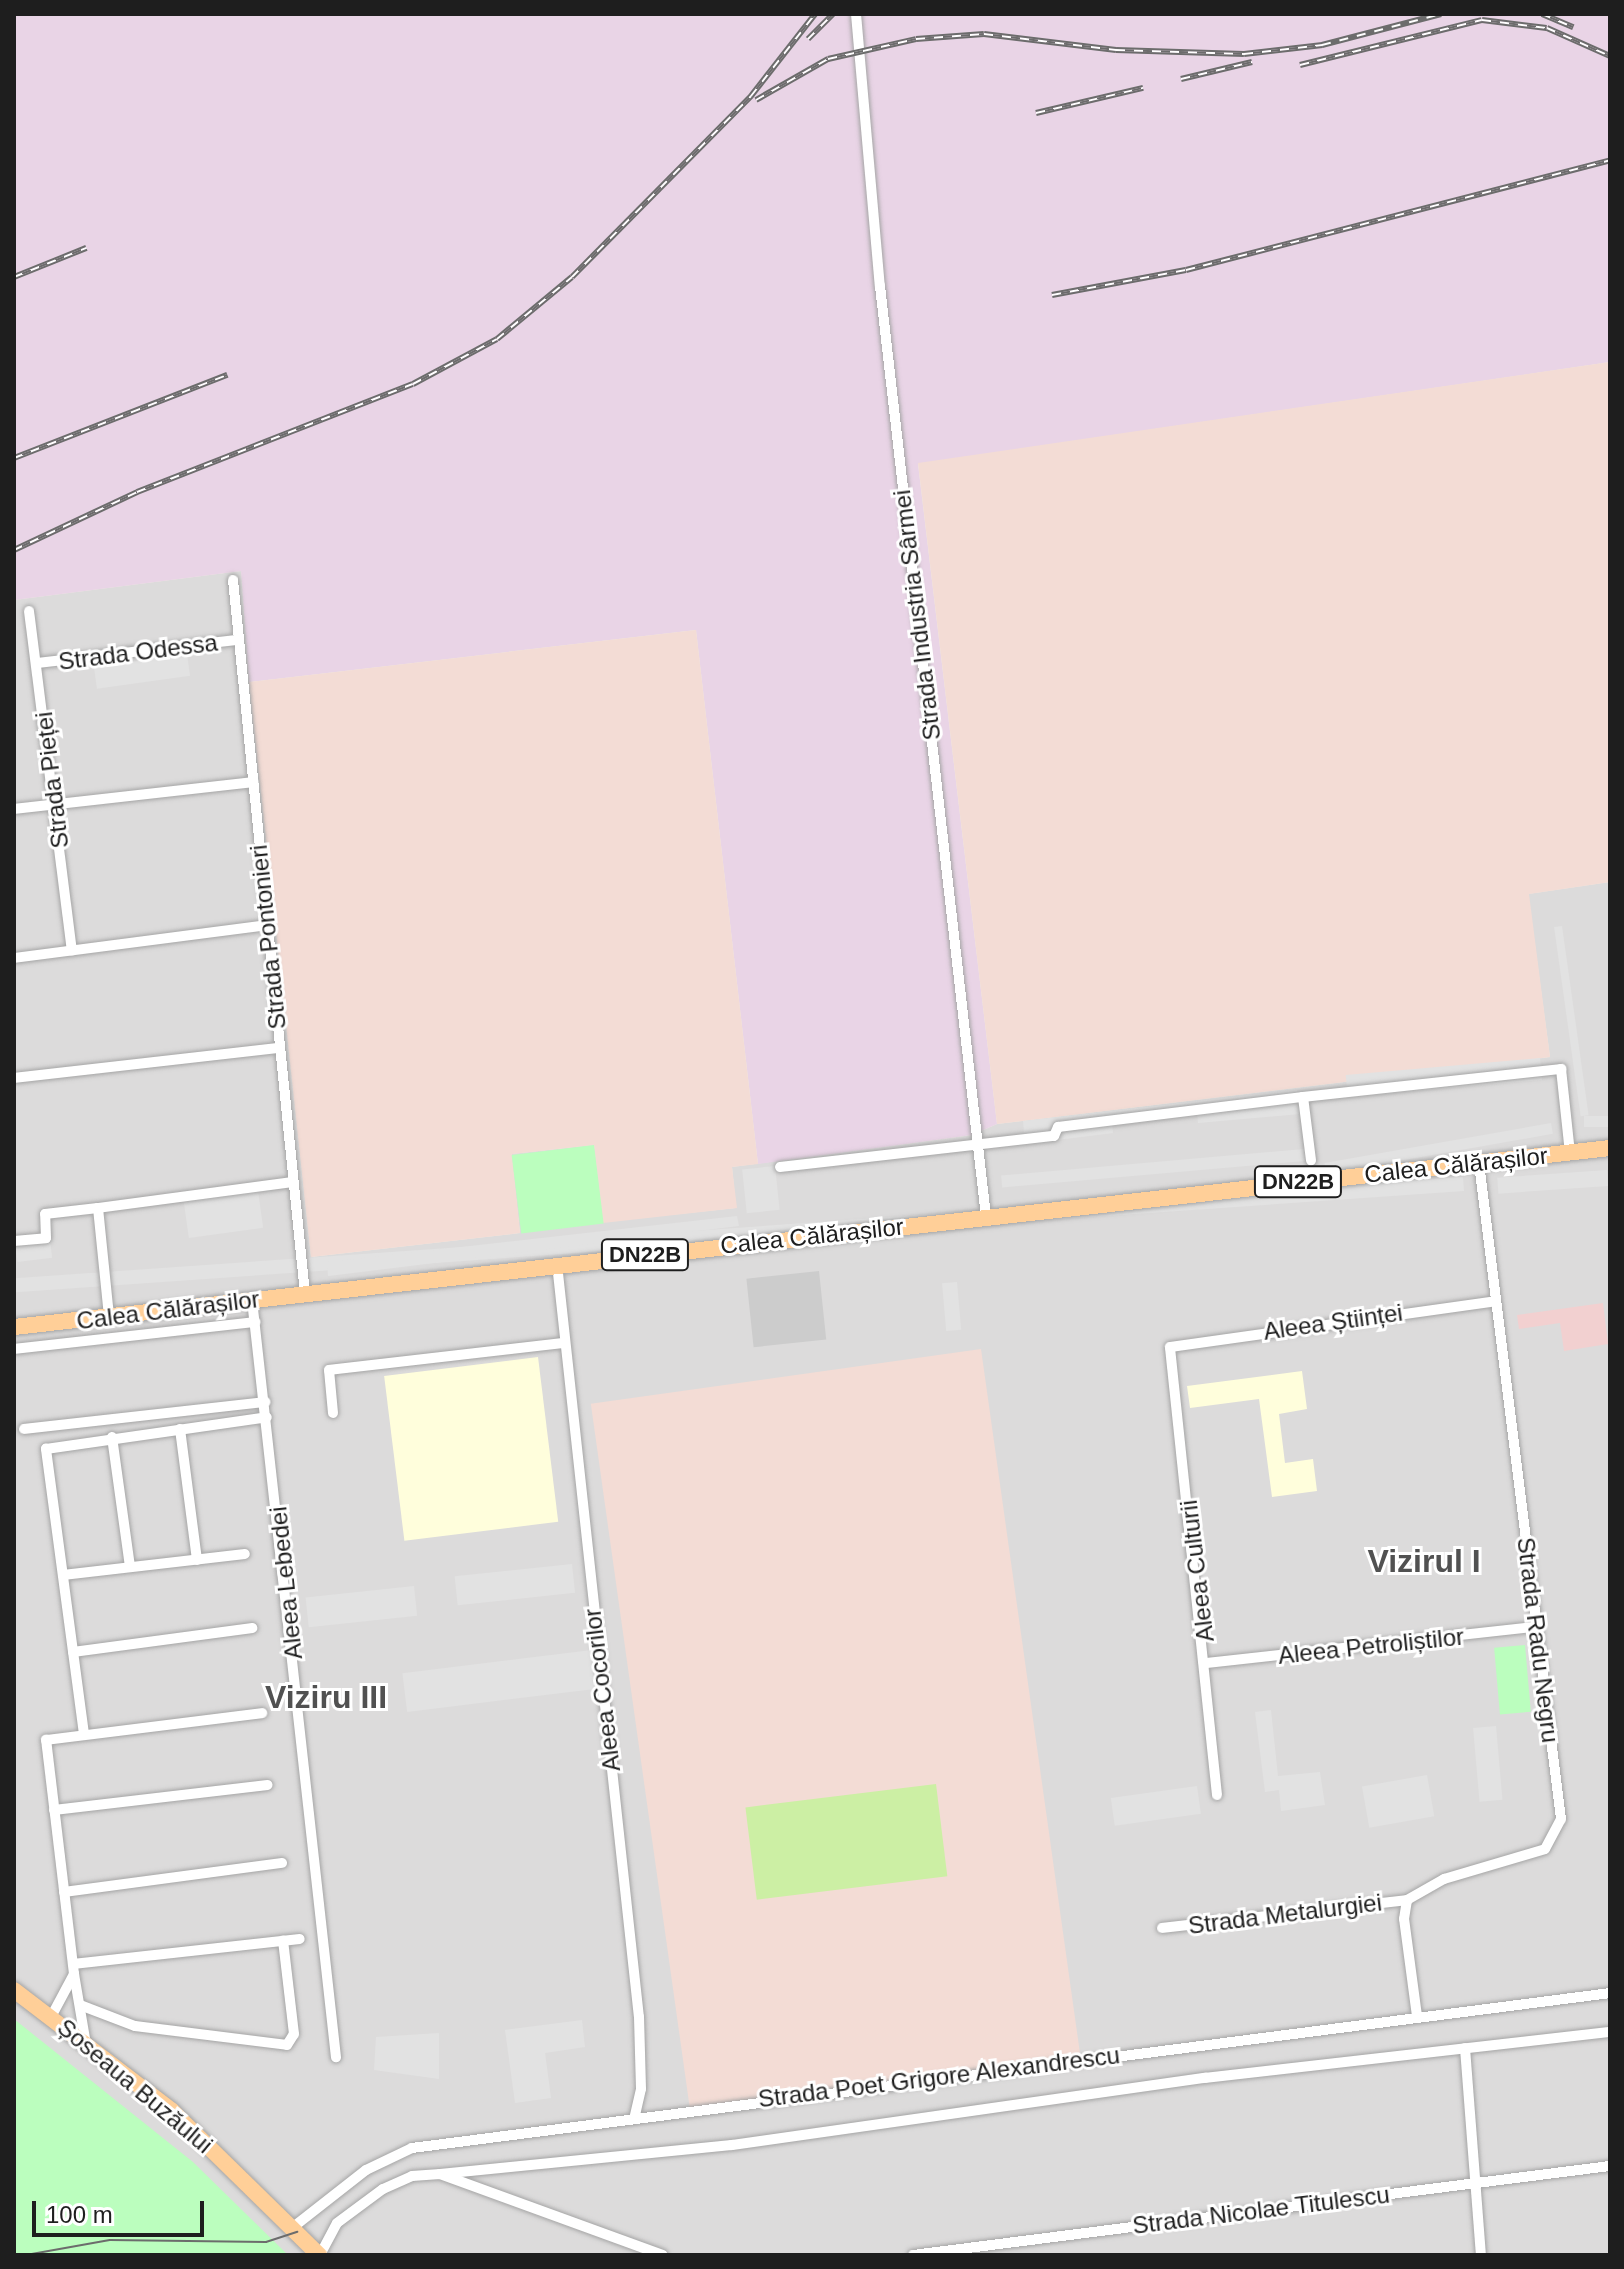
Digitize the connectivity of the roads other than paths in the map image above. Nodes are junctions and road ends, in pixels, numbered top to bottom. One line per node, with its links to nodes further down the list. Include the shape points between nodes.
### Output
1 (856, 14): 15 (street, Strada Industria Sârmei, via 899,457)
2 (233, 580): 4 (street, Strada Pontonieri)
3 (29, 611): 5 (street, Strada Pieței)
4 (238, 640): 5 (street, Strada Odessa); 6 (street, Strada Pontonieri)
5 (38, 663): 7 (street, Strada Pieței)
6 (253, 782): 7 (street); 9 (street, Strada Pontonieri)
7 (55, 804): 8 (street); 10 (street, Strada Pieței)
8 (14, 809)
9 (267, 925): 10 (street); 12 (street, Strada Pontonieri)
10 (72, 950): 11 (street)
11 (14, 958)
12 (279, 1048): 13 (street); 21 (street, Strada Pontonieri)
13 (14, 1078)
14 (1303, 1097): 15 (street, via 1058,1127 1054,1136); 17 (street, via 1561,1069); 18 (street)
15 (981, 1144): 20 (street); 23 (street, Strada Industria Sârmei)
16 (1610, 1148): 17 (main road, Calea Călărașilor / DN22B)
17 (1570, 1153): 19 (main road, Calea Călărașilor / DN22B)
18 (1311, 1160)
19 (1479, 1163): 23 (main road, Calea Călărașilor / DN22B); 28 (street, Strada Radu Negru)
20 (780, 1167)
21 (293, 1182): 22 (street); 26 (street, Strada Pontonieri)
22 (98, 1208): 24 (street, via 45,1214 46,1238); 29 (street)
23 (986, 1216): 25 (main road, Calea Călărașilor / DN22B)
24 (14, 1241)
25 (557, 1264): 26 (main road, Calea Călărașilor / DN22B); 32 (street, Aleea Cocorilor)
26 (305, 1294): 27 (main road, Calea Călărașilor / DN22B)
27 (252, 1300): 29 (main road, Calea Călărașilor / DN22B); 30 (street, Aleea Lebedei)
28 (1496, 1301): 33 (street, Aleea Științei); 45 (street, Strada Radu Negru)
29 (109, 1316): 31 (main road, Calea Călărașilor / DN22B)
30 (255, 1322): 34 (street); 35 (street, Aleea Lebedei)
31 (14, 1327)
32 (564, 1343): 36 (street, via 329,1370); 70 (street, Aleea Cocorilor, via 639,2017 641,2089)
33 (1170, 1347): 48 (street, Aleea Culturii)
34 (14, 1349)
35 (265, 1402): 37 (street, Aleea Lebedei); 38 (street)
36 (333, 1413)
37 (267, 1417): 39 (street); 69 (street, Aleea Lebedei)
38 (24, 1429)
39 (180, 1429): 40 (street); 42 (street)
40 (112, 1437): 43 (street); 44 (street, via 46,1449)
41 (245, 1554): 42 (street)
42 (197, 1560): 43 (street)
43 (130, 1567): 44 (street)
44 (63, 1575): 47 (street)
45 (1534, 1627): 48 (street, Aleea Petroliștilor); 56 (street, Strada Radu Negru, via 1560,1803 1555,1836 1531,1855 1444,1879)
46 (252, 1628): 47 (street)
47 (73, 1652): 50 (street)
48 (1207, 1663): 52 (street, Aleea Culturii)
49 (262, 1713): 50 (street)
50 (84, 1734): 53 (street, via 46,1740)
51 (268, 1785): 53 (street)
52 (1217, 1795)
53 (54, 1810): 55 (street)
54 (282, 1863): 55 (street)
55 (64, 1892): 60 (street)
56 (1407, 1900): 57 (street, Strada Metalurgiei); 64 (street, via 1404,1919)
57 (1162, 1928)
58 (300, 1939): 59 (street)
59 (283, 1941): 60 (street); 63 (street, via 294,2034 287,2045 135,2026)
60 (74, 1969): 63 (street); 65 (street)
61 (14, 1990): 65 (main road, Șoseaua Buzăului)
62 (1610, 1993): 64 (street, Strada Poet Grigore Alexandrescu)
63 (80, 2005): 67 (street)
64 (1417, 2016): 70 (street, Strada Poet Grigore Alexandrescu)
65 (51, 2017): 67 (main road, Șoseaua Buzăului)
66 (1610, 2032): 68 (street, Strada Poet Grigore Alexandrescu)
67 (86, 2044): 74 (main road, Șoseaua Buzăului, via 172,2111)
68 (1465, 2048): 72 (street, Strada Poet Grigore Alexandrescu, via 1205,2078 732,2145); 73 (street)
69 (336, 2057)
70 (635, 2116): 74 (street, Strada Poet Grigore Alexandrescu, via 394,2154)
71 (1610, 2166): 73 (street, Strada Nicolae Titulescu)
72 (440, 2174): 75 (street, Strada Poet Grigore Alexandrescu, via 412,2176 383,2189 337,2223); 76 (street)
73 (1476, 2184): 77 (street, Strada Nicolae Titulescu); 78 (street)
74 (292, 2228): 75 (main road, Șoseaua Buzăului)
75 (320, 2255)
76 (663, 2255)
77 (913, 2255)
78 (1481, 2255)

